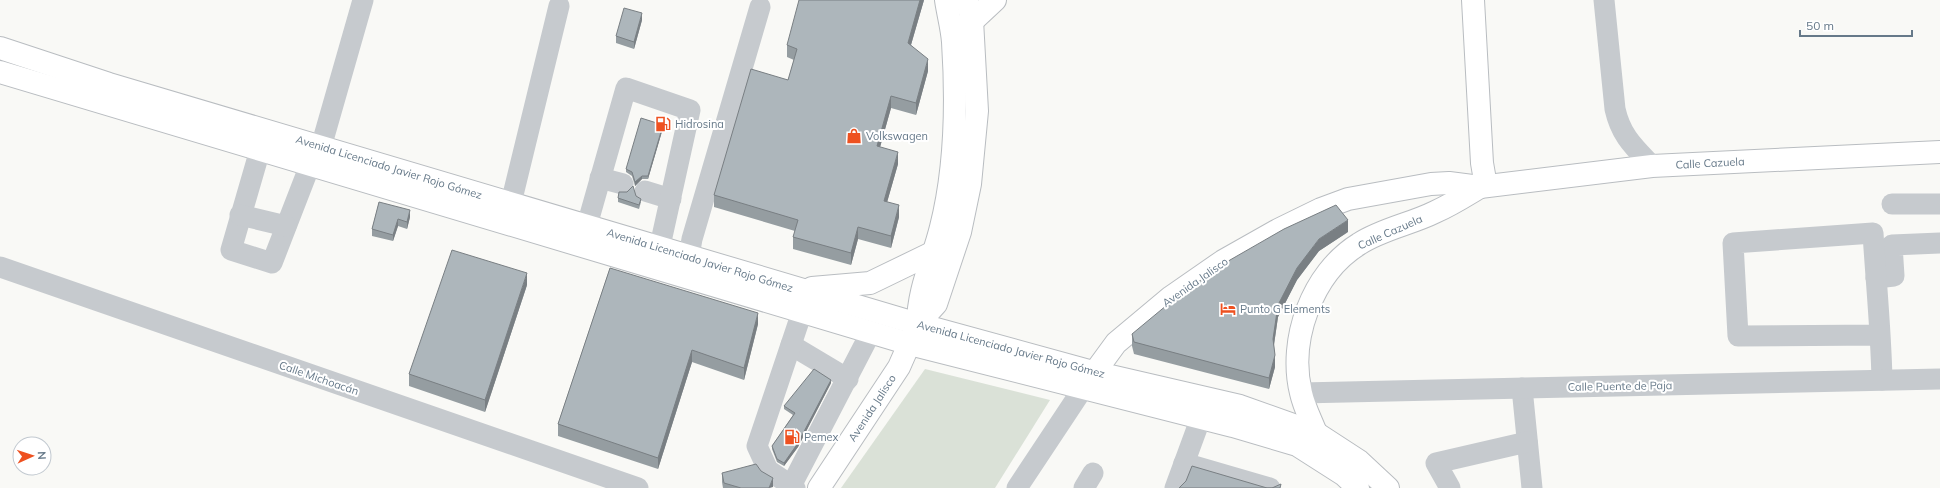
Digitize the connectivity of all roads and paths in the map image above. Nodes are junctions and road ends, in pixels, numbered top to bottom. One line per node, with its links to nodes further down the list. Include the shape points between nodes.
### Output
1 (363, 0): 15 (street)
2 (946, 0): 9 (main road)
3 (995, 0): 8 (main road)
4 (1473, 0): 21 (main road)
5 (1604, 0): 16 (street, via 1618,125 1626,139)
6 (559, 6): 24 (street)
7 (760, 7): 32 (street)
8 (969, 10): 9 (main road); 38 (main road, via 977,111 970,184 960,232 936,304)
9 (953, 41): 31 (main road, via 955,112 950,181)
10 (0, 48): 11 (main road, Avenida Licenciado Javier Rojo Gómez)
11 (26, 56): 12 (main road); 15 (main road, Avenida Licenciado Javier Rojo Gómez)
12 (7, 74): 13 (main road, Avenida Licenciado Javier Rojo Gómez)
13 (260, 150): 15 (main road, Avenida Licenciado Javier Rojo Gómez); 27 (street)
14 (1940, 152): 16 (main road, Calle Cazuela)
15 (315, 156): 19 (main road, Avenida Licenciado Javier Rojo Gómez); 28 (street)
16 (1652, 166): 21 (main road, Calle Cazuela)
17 (600, 178): 20 (street); 23 (street, via 626,88 690,110); 29 (street)
18 (1449, 183): 21 (main road, Calle Cazuela); 45 (main road, Avenida Jalisco, via 1348,199 1278,230 1223,261 1171,297 1116,343)
19 (411, 184): 24 (main road, Avenida Licenciado Javier Rojo Gómez); 29 (main road, Avenida Licenciado Javier Rojo Gómez)
20 (623, 184)
21 (1483, 186): 48 (main road, Calle Cazuela, via 1435,212 1359,244 1334,264 1314,296 1301,329 1297,361)
22 (645, 191): 23 (street)
23 (671, 199): 33 (street)
24 (511, 203): 29 (main road, Avenida Licenciado Javier Rojo Gómez)
25 (1892, 204): 26 (street)
26 (1940, 204)
27 (240, 215): 28 (street); 28 (street, via 231,250 272,263)
28 (286, 226)
29 (584, 236): 33 (main road, Avenida Licenciado Javier Rojo Gómez)
30 (1940, 243): 35 (street, via 1892,245 1894,276)
31 (934, 252): 36 (main road, via 870,283); 38 (main road, via 918,304)
32 (689, 256): 33 (main road, Avenida Licenciado Javier Rojo Gómez); 36 (main road, Avenida Licenciado Javier Rojo Gómez)
33 (657, 258): 37 (main road, Avenida Licenciado Javier Rojo Gómez)
34 (0, 267): 54 (street, Calle Michoacán)
35 (1876, 278): 40 (street); 40 (street, via 1873,233 1733,243 1738,336)
36 (796, 289): 38 (main road, Avenida Licenciado Javier Rojo Gómez)
37 (802, 312): 39 (main road, Avenida Licenciado Javier Rojo Gómez); 42 (street)
38 (918, 324): 41 (main road, Avenida Jalisco); 45 (main road, Avenida Licenciado Javier Rojo Gómez)
39 (871, 332): 41 (main road, Avenida Licenciado Javier Rojo Gómez); 43 (street)
40 (1880, 335): 46 (street)
41 (910, 344): 45 (main road, Avenida Licenciado Javier Rojo Gómez); 55 (main road, Avenida Jalisco, via 899,367)
42 (791, 345): 43 (street); 53 (street, via 757,446 768,470)
43 (848, 379): 53 (street)
44 (1940, 379): 46 (street, Calle Puente de Paja)
45 (1088, 380): 49 (main road, Avenida Licenciado Javier Rojo Gómez); 56 (street, Avenida Jalisco)
46 (1882, 380): 47 (street, Calle Puente de Paja)
47 (1522, 388): 48 (street, Calle Puente de Paja); 51 (street)
48 (1301, 394): 50 (main road, Calle Cazuela)
49 (1204, 408): 50 (main road, Avenida Licenciado Javier Rojo Gómez, via 1240,406); 52 (street); 59 (main road, Avenida Licenciado Javier Rojo Gómez, via 1297,445 1344,475)
50 (1316, 433): 60 (main road, Avenida Licenciado Javier Rojo Gómez, via 1360,461)
51 (1527, 442): 61 (street, via 1436,463); 62 (street)
52 (1184, 463): 57 (street); 58 (street)
53 (793, 487)
54 (638, 488)
55 (819, 488)
56 (1017, 488)
57 (1175, 488)
58 (1270, 488)
59 (1358, 488)
60 (1388, 488)
61 (1450, 488)
62 (1532, 488)

